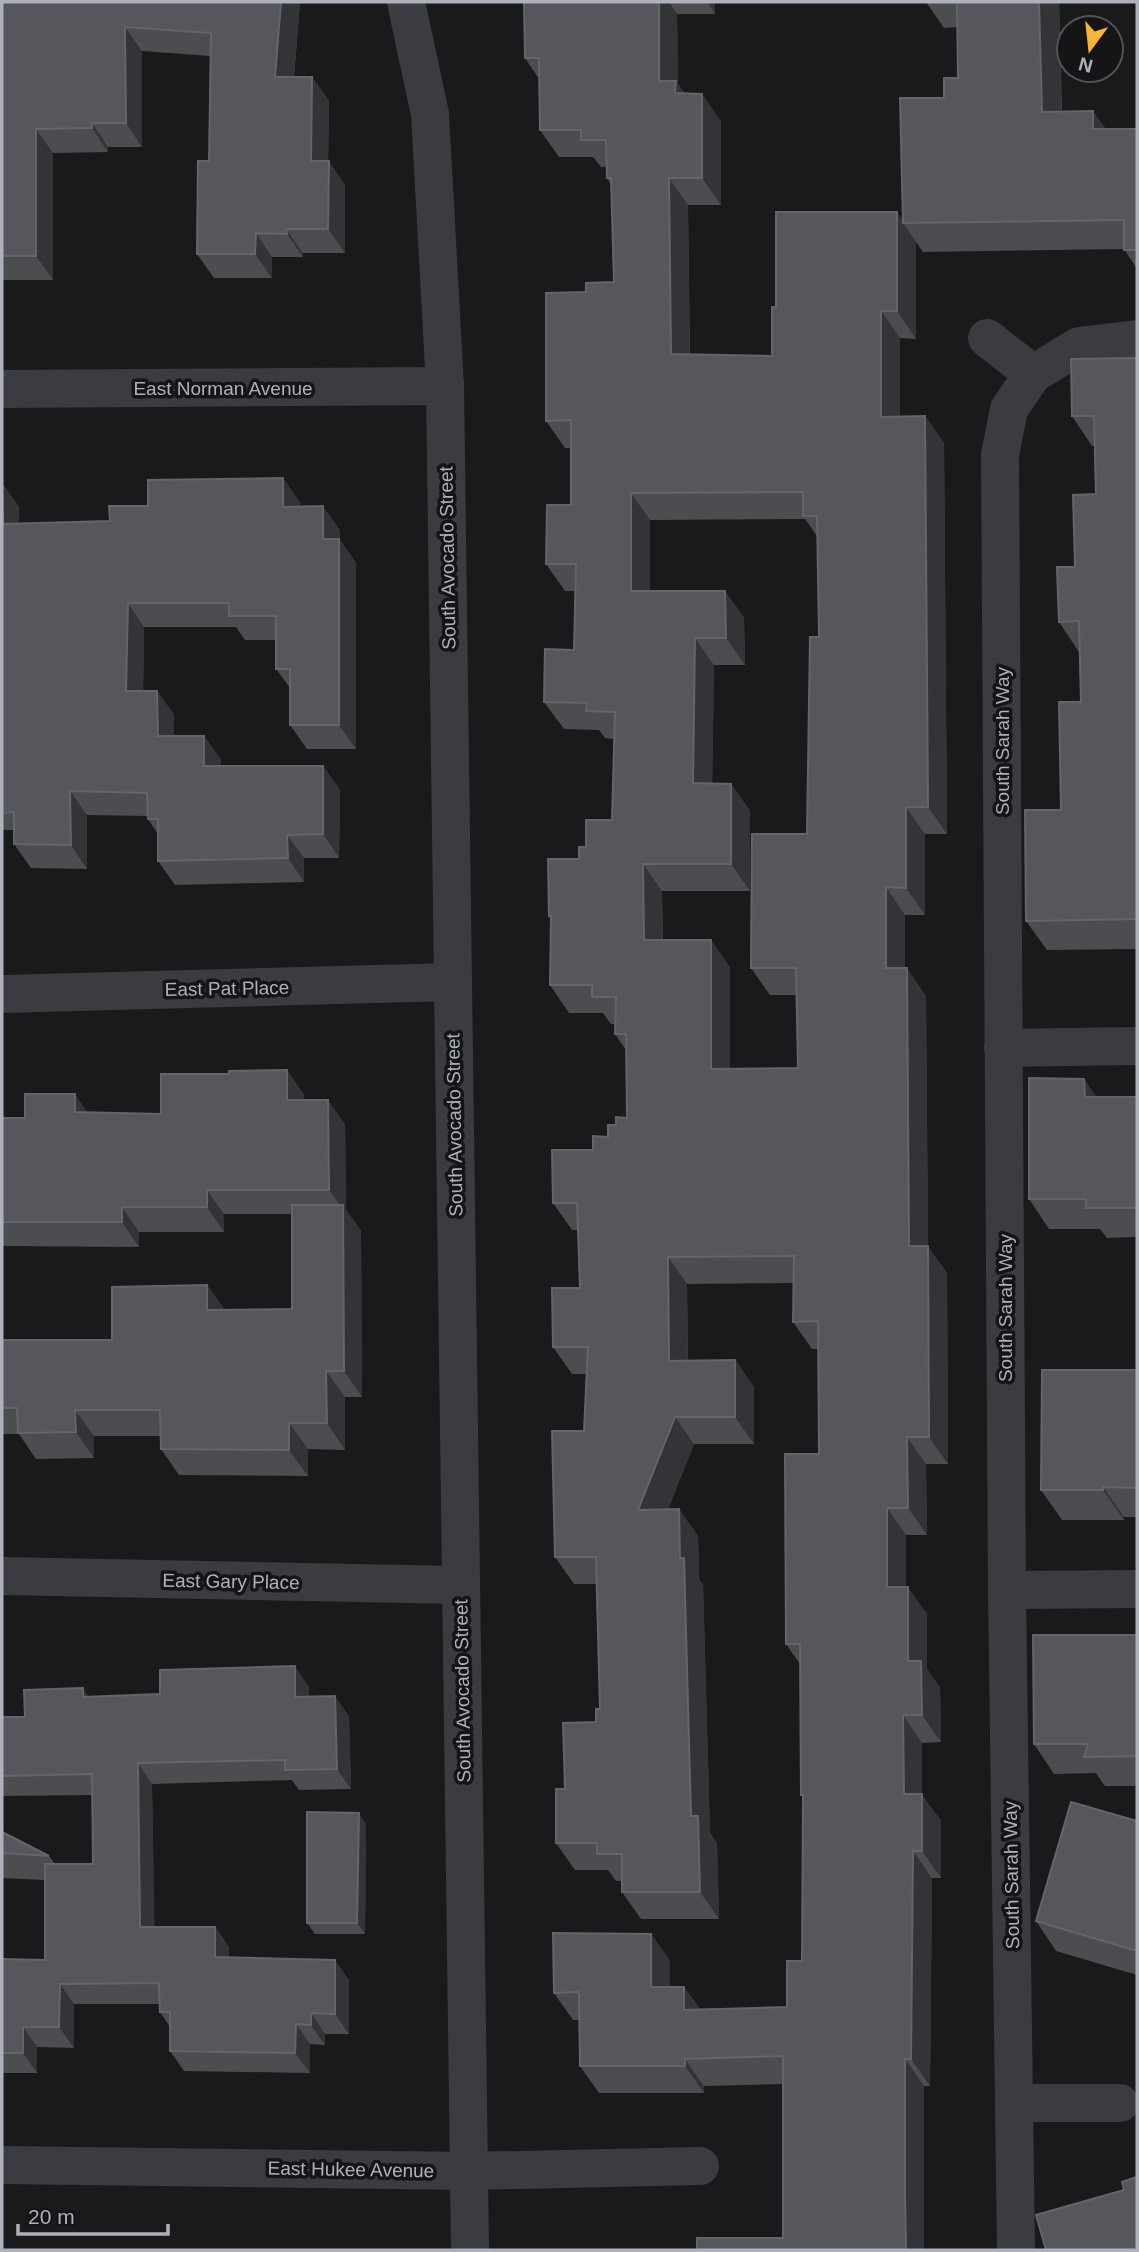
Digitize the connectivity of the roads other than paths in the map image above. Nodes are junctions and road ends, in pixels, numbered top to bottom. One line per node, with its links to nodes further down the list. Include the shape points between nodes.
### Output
1 (406, 2): 5 (street, South Avocado Street, via 430,114)
2 (987, 338): 4 (street)
3 (1137, 339): 4 (street, via 1079,346)
4 (1033, 374): 10 (street, South Sarah Way, via 1009,409 1000,456)
5 (445, 386): 6 (street, East Norman Avenue); 7 (street, South Avocado Street)
6 (2, 389)
7 (452, 982): 8 (street, East Pat Place); 12 (street, South Avocado Street)
8 (2, 993)
9 (1137, 1046): 10 (street)
10 (1003, 1048): 13 (street, South Sarah Way)
11 (2, 1576): 12 (street, East Gary Place)
12 (460, 1585): 19 (street, South Avocado Street)
13 (1007, 1590): 14 (street); 15 (street, South Sarah Way)
14 (1137, 1590)
15 (1015, 2103): 16 (street); 21 (street, South Sarah Way)
16 (1120, 2103)
17 (2, 2165): 19 (street, East Hukee Avenue)
18 (700, 2166): 19 (street, East Hukee Avenue)
19 (468, 2171): 20 (street, South Avocado Street)
20 (470, 2250)
21 (1016, 2250)

